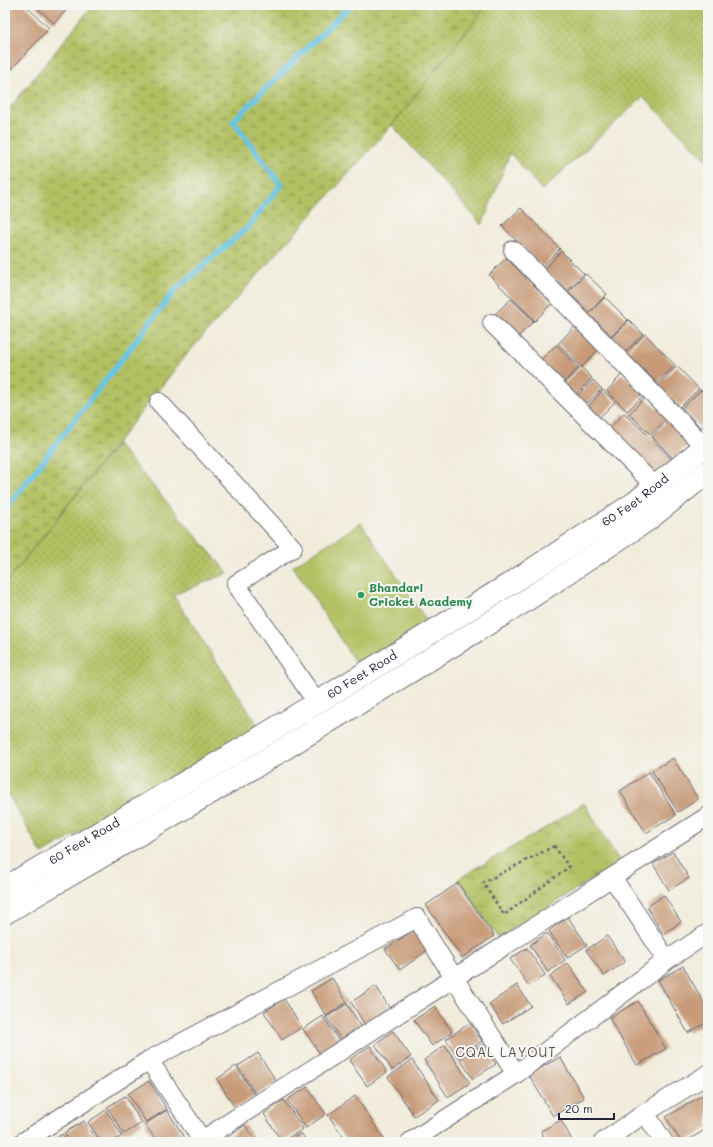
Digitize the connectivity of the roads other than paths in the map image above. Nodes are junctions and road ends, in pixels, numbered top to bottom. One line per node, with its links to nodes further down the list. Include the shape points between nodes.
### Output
1 (513, 250): 4 (street)
2 (492, 323): 6 (street)
3 (159, 402): 7 (street, via 293,548 236,584)
4 (706, 446): 6 (street, 60 Feet Road)
5 (708, 472): 11 (street, 60 Feet Road, via 646,522 525,601 263,762)
6 (655, 486): 7 (street, 60 Feet Road, via 633,504 513,582)
7 (317, 703): 10 (street, 60 Feet Road)
8 (708, 816): 9 (street)
9 (612, 877): 13 (street); 14 (street)
10 (5, 888)
11 (5, 913)
12 (708, 933): 13 (street)
13 (666, 960): 16 (street)
14 (454, 978): 15 (street, via 417,918); 16 (street); 19 (street)
15 (149, 1060): 19 (street); 20 (street)
16 (516, 1074): 21 (street)
17 (708, 1074): 18 (street)
18 (645, 1113): 22 (street); 23 (street)
19 (202, 1141)
20 (23, 1142)
21 (410, 1142)
22 (603, 1142)
23 (664, 1142)

